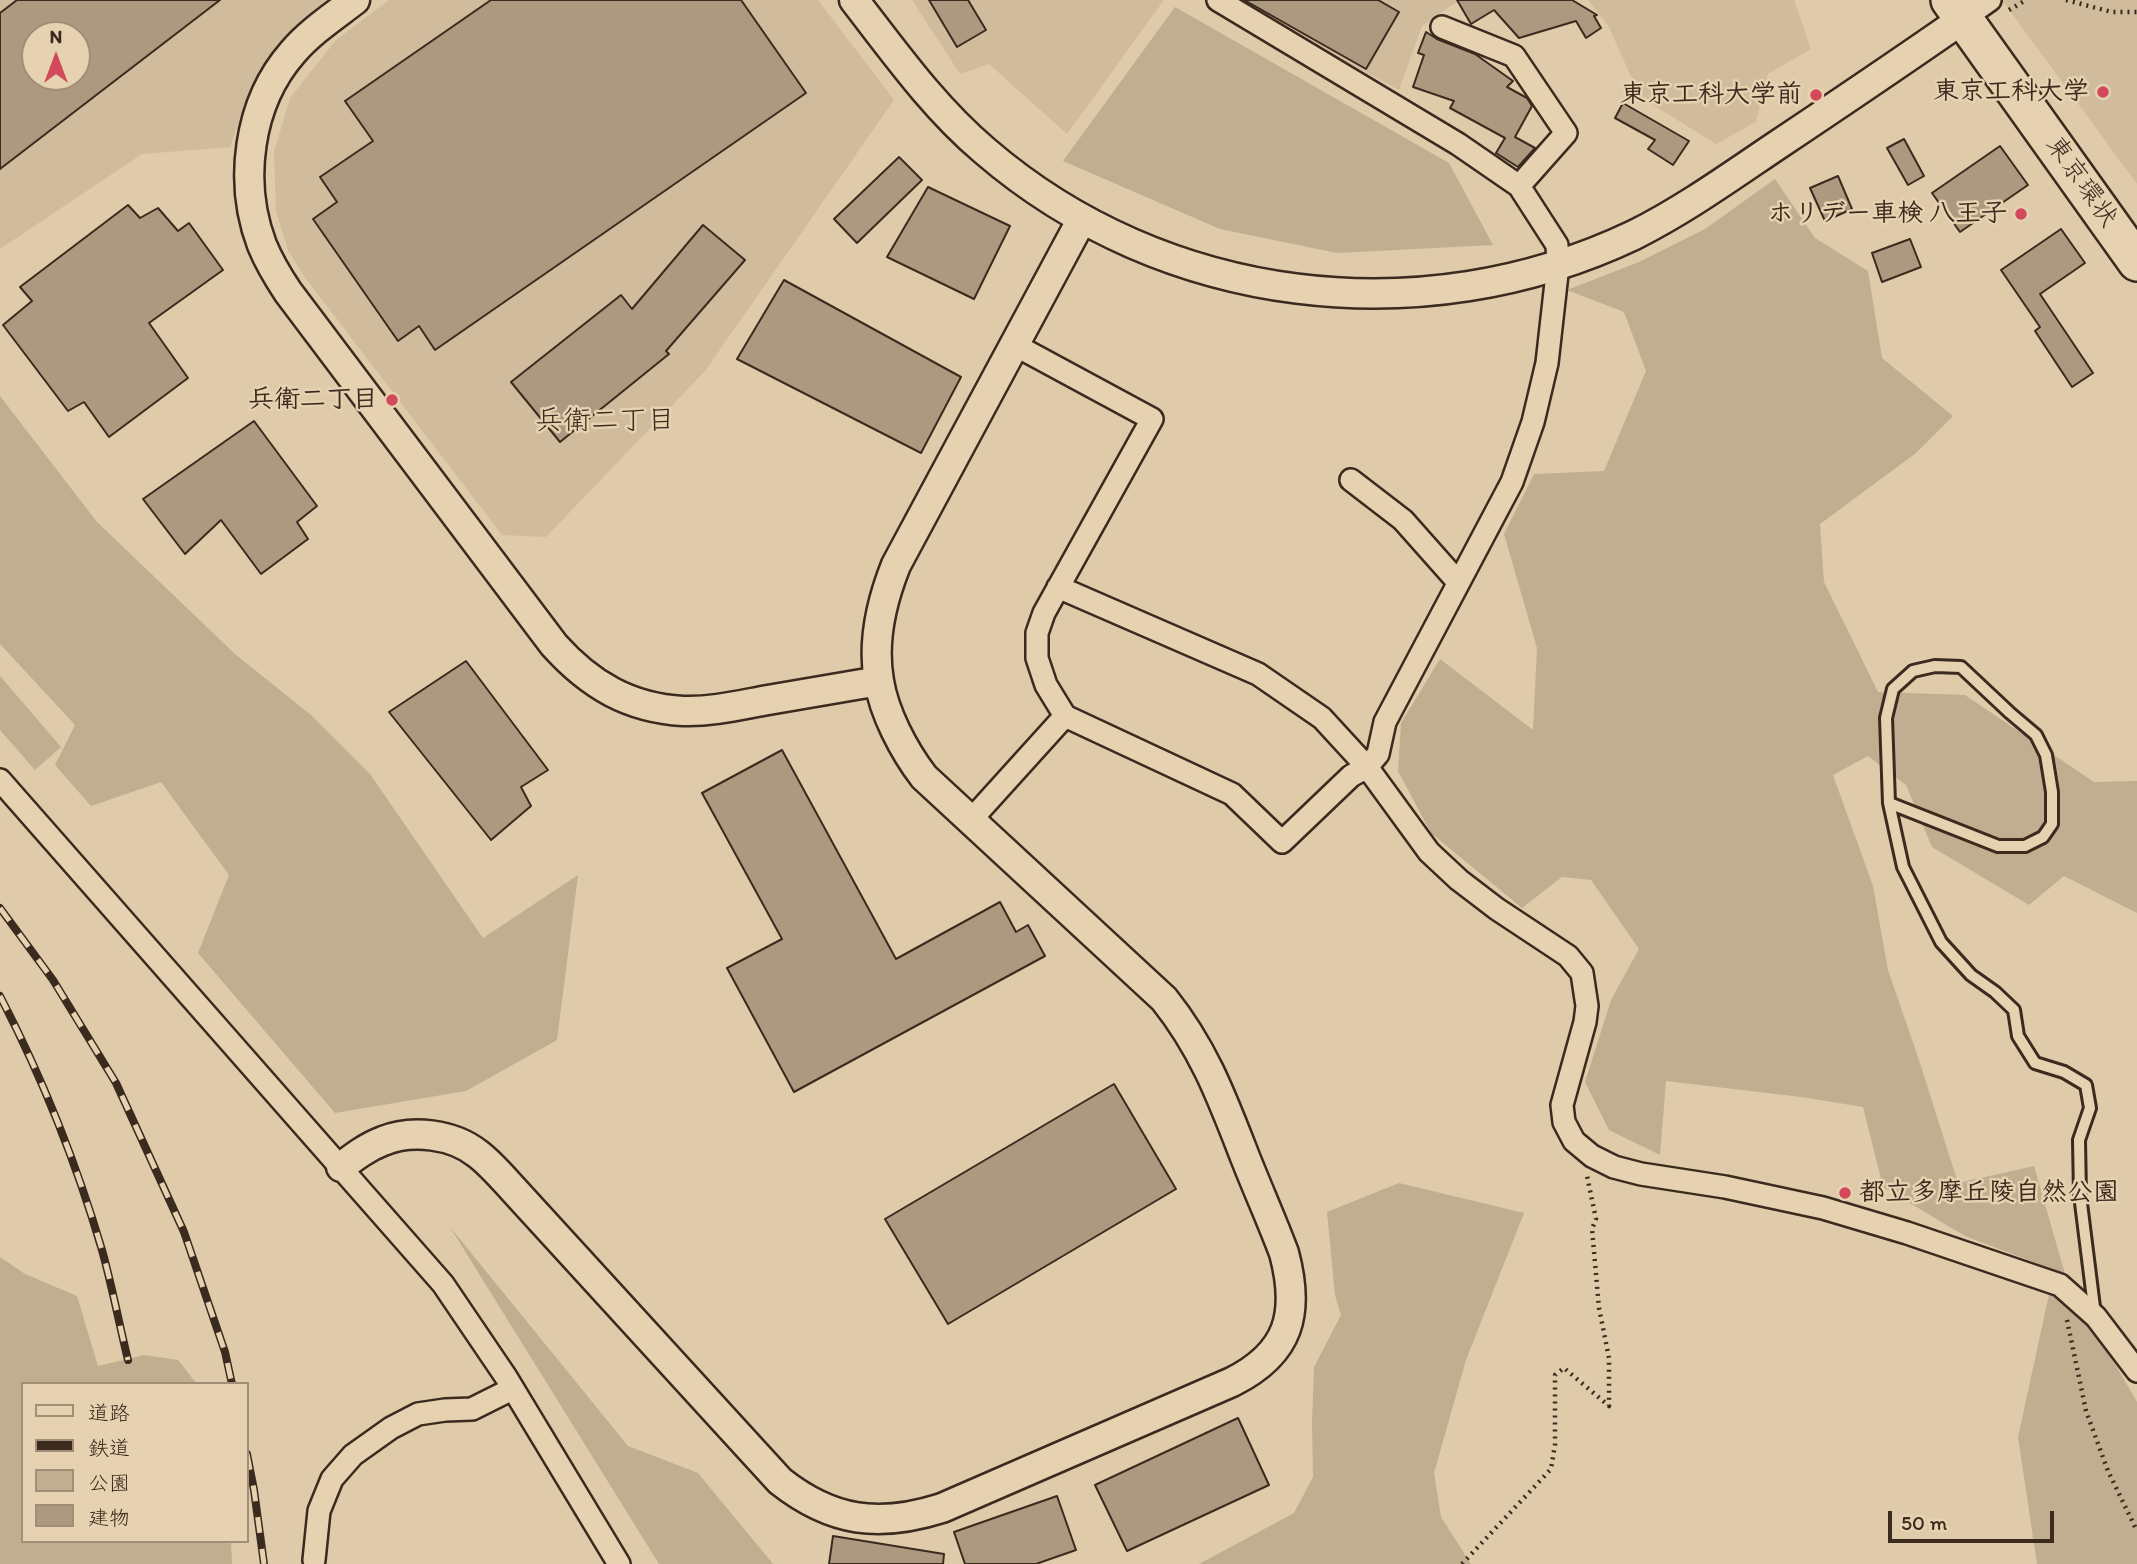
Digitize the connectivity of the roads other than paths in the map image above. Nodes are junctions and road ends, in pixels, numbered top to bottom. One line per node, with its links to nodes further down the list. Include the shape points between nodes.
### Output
1 (355, 0): 14 (street, via 293,52 267,91 257,117 250,170 262,244 288,292 554,645 574,667 616,695 684,711)
2 (854, 0): 7 (street, via 965,134 1007,169)
3 (1218, 0): 6 (street, via 1458,144)
4 (1968, 6): 8 (highway, 東京環状); 9 (street, via 1690,204 1634,234)
5 (1442, 27): 6 (street, via 1514,56 1566,133)
6 (1519, 186): 9 (street, via 1557,244)
7 (1082, 219): 9 (street, via 1179,262 1298,290 1420,292); 10 (street)
8 (2137, 262)
9 (1558, 265): 12 (street, via 1546,363 1533,422 1513,482)
10 (1015, 345): 13 (street, via 1152,419); 14 (street, via 896,565 883,606 877,652)
11 (1351, 480): 12 (street, via 1403,520)
12 (1458, 582): 16 (street, via 1385,722 1378,754)
13 (1059, 587): 15 (street, via 1037,633 1037,658 1046,685); 16 (street, via 1258,674 1322,718)
14 (879, 681): 19 (street, via 911,760)
15 (1065, 716): 16 (street, via 1232,793 1282,842 1351,776); 19 (street)
16 (1367, 767): 21 (street, via 1429,852 1497,909 1568,956 1582,973 1585,1022 1563,1105 1564,1122 1574,1141 1592,1156 1641,1174 1774,1196 1908,1233 2060,1285)
17 (0, 780): 20 (street)
18 (1889, 803): 18 (lane, via 1886,718 1893,689 1913,671 1961,667 2036,735 2046,755 2052,824 2043,837 2025,846 1998,846); 21 (lane, via 1903,867 1941,942 1971,975 2014,1010 2018,1036 2035,1063 2086,1085 2090,1108 2078,1140 2080,1195)
19 (970, 821): 20 (street, via 1164,999 1211,1072 1290,1275 1289,1321 1273,1352 1249,1374 942,1508 893,1519 842,1514 809,1501 779,1481 480,1155 443,1138 405,1135 369,1147)
20 (341, 1167): 23 (street, via 443,1284)
21 (2096, 1317): 22 (street)
22 (2137, 1371)
23 (512, 1389): 24 (street, via 472,1409 418,1414 353,1455 332,1479 319,1511); 25 (street)
24 (314, 1560)
25 (619, 1564)

